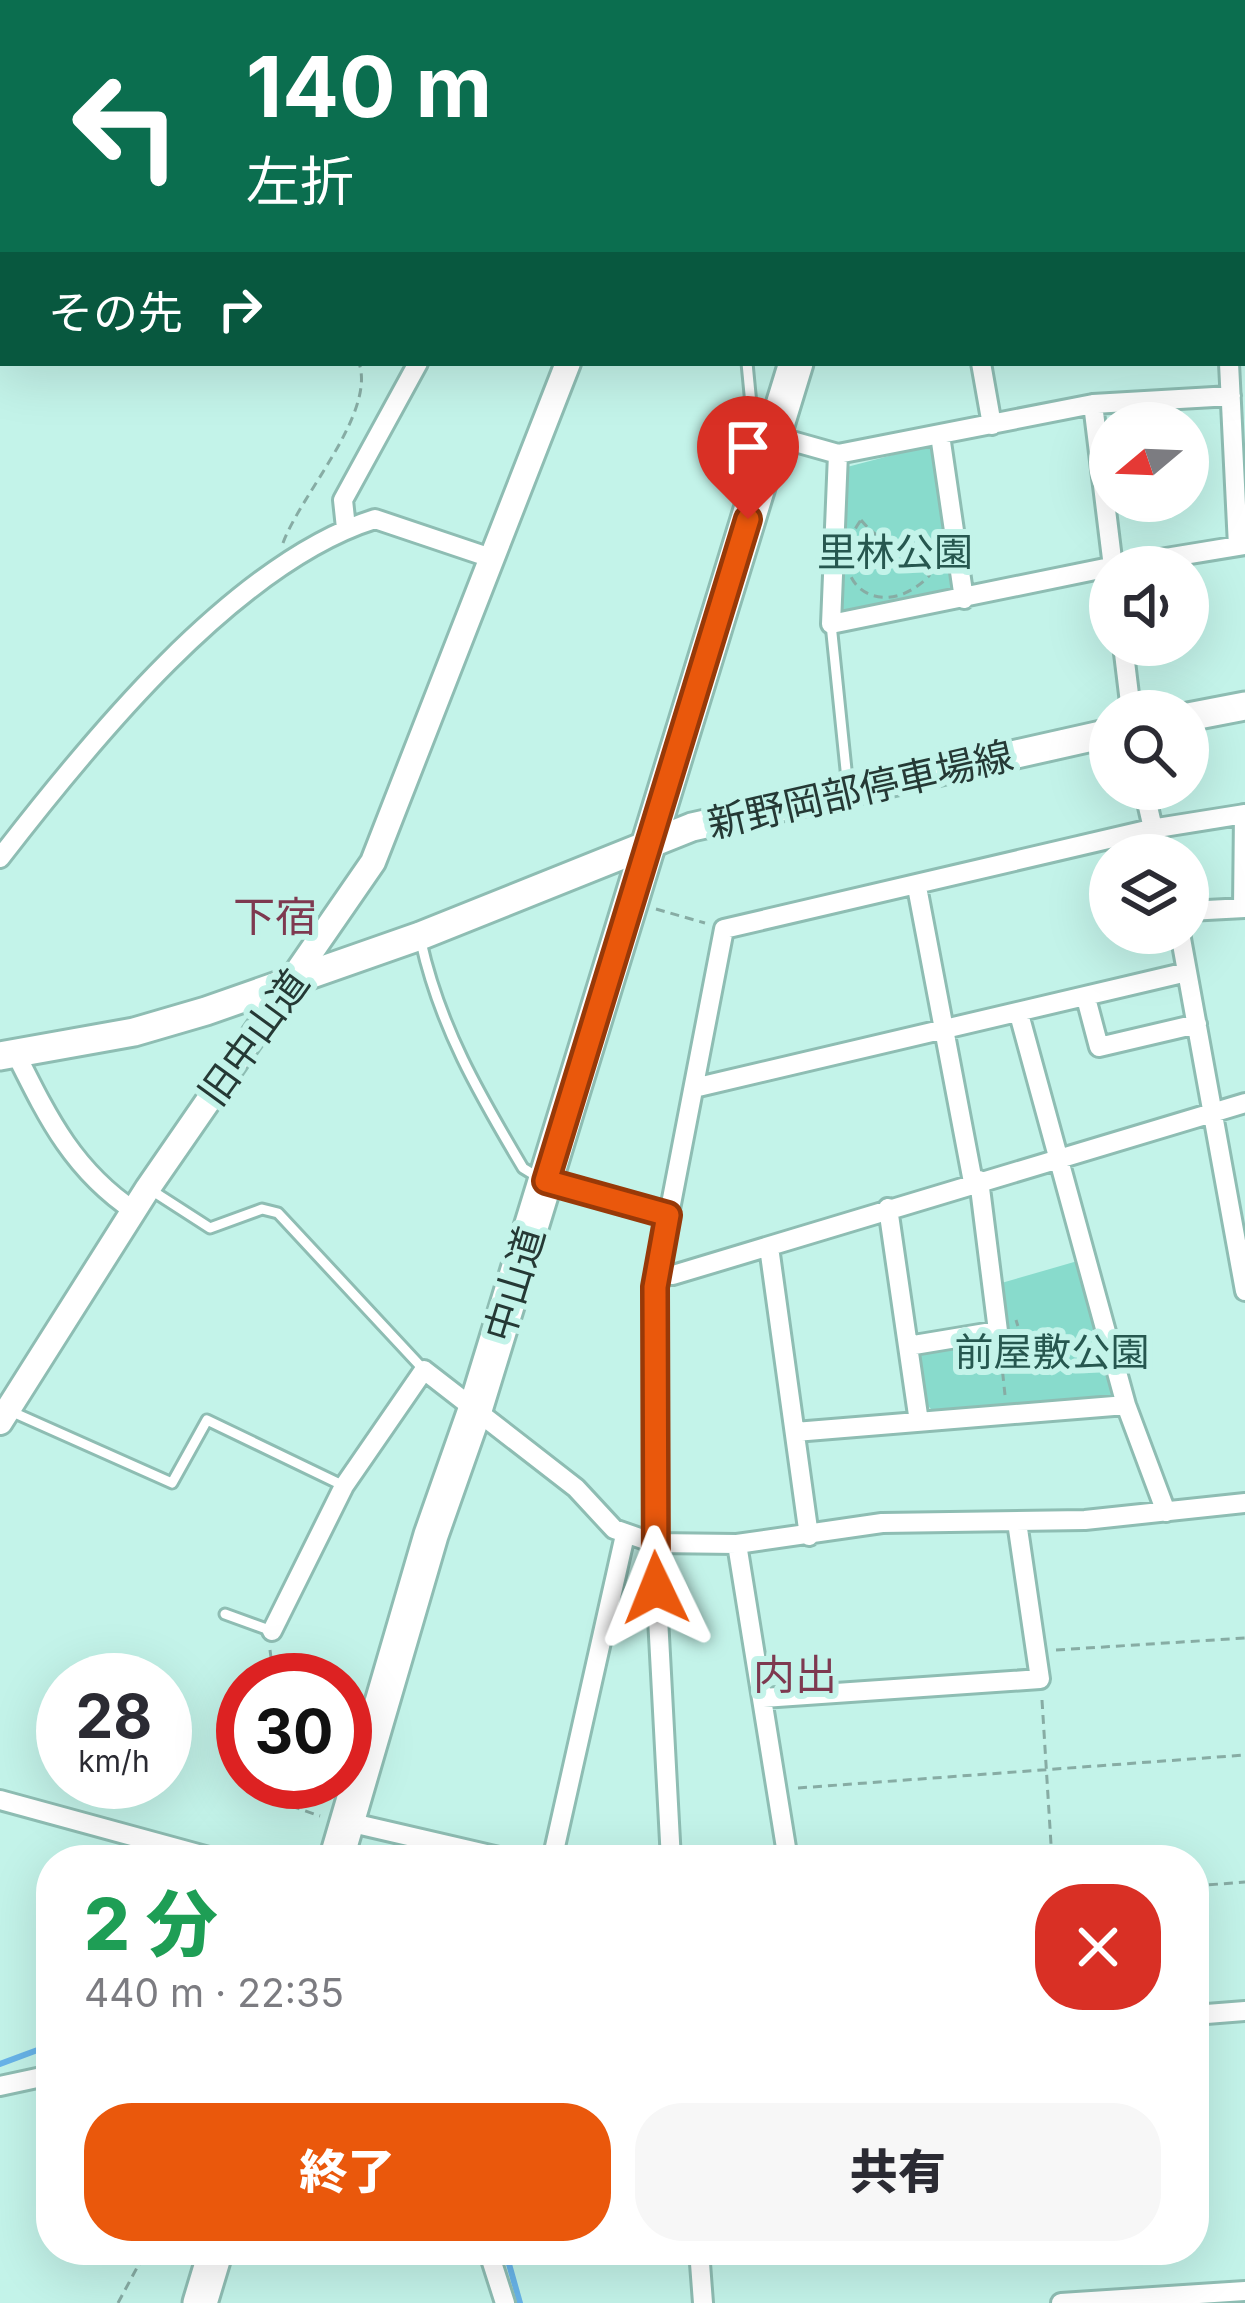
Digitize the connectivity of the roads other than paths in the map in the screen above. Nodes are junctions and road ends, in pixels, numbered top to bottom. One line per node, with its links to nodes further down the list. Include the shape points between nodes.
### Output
1 (416, 366): 14 (street, via 343,500)
2 (567, 366): 17 (street, 旧中山道)
3 (747, 366): 12 (lane, via 753,425)
4 (795, 366): 12 (highway, 中山道)
5 (982, 366): 10 (street)
6 (1229, 366): 7 (street)
7 (1231, 396): 8 (street); 15 (street)
8 (1128, 402)
9 (1089, 405): 10 (street)
10 (992, 424): 11 (street)
11 (940, 435): 13 (street); 19 (street)
12 (773, 436): 13 (street); 29 (highway, 中山道)
13 (838, 454): 20 (street)
14 (346, 528): 17 (street, via 375,519); 30 (street, via 215,620 132,699)
15 (1241, 546): 16 (street)
16 (1209, 551)
17 (488, 557): 37 (street, 旧中山道, via 373,862)
18 (1089, 572): 19 (street)
19 (964, 598): 20 (street)
20 (831, 624): 24 (lane)
21 (1245, 706): 22 (main road)
22 (1209, 713)
23 (1089, 737): 24 (main road, 新野岡部停車場線)
24 (848, 789): 29 (main road, 新野岡部停車場線)
25 (1148, 810): 27 (street)
26 (1244, 814): 27 (street); 32 (street)
27 (1151, 829): 28 (street); 31 (street)
28 (1153, 834)
29 (648, 842): 34 (main road, 新野岡部停車場線); 47 (highway, 中山道)
30 (0, 858)
31 (916, 886): 41 (street); 43 (street, via 724,929)
32 (1244, 908): 33 (street)
33 (1209, 909)
34 (420, 937): 37 (main road, 新野岡部停車場線); 47 (lane, via 459,1059 523,1168)
35 (1184, 954): 36 (street)
36 (1187, 972): 38 (street); 40 (street)
37 (295, 980): 42 (main road, 新野岡部停車場線, via 134,1032); 49 (street, 旧中山道)
38 (1085, 998): 39 (street); 40 (street, via 1099,1047)
39 (1018, 1014): 41 (street); 46 (street)
40 (1196, 1024): 45 (street)
41 (947, 1033): 43 (street); 48 (street)
42 (8, 1055): 52 (street, via 71,1158)
43 (694, 1088): 53 (street)
44 (1245, 1103): 45 (street)
45 (1212, 1109): 46 (street); 51 (street)
46 (1056, 1156): 48 (street); 59 (street)
47 (546, 1181): 53 (street); 60 (highway, 中山道)
48 (976, 1181): 50 (street); 57 (street, via 998,1331)
49 (148, 1188): 52 (street, 旧中山道); 58 (lane, via 210,1228 262,1209 278,1213)
50 (888, 1208): 54 (street); 57 (street)
51 (1238, 1210): 56 (street)
52 (134, 1211): 61 (street, 旧中山道)
53 (668, 1215): 55 (street)
54 (769, 1247): 55 (street); 63 (street)
55 (658, 1274): 70 (street)
56 (1245, 1291)
57 (908, 1346): 62 (street)
58 (424, 1370): 60 (street); 64 (street)
59 (1126, 1405): 62 (street); 66 (street)
60 (476, 1410): 68 (street); 76 (highway, 中山道)
61 (4, 1416): 64 (lane, via 172,1483 207,1420)
62 (919, 1422): 63 (street)
63 (795, 1432): 69 (street)
64 (344, 1486): 73 (street)
65 (1245, 1504): 66 (street)
66 (1166, 1512): 67 (street)
67 (1017, 1522): 69 (street, via 882,1523); 74 (street, via 1040,1679)
68 (625, 1535): 70 (street); 80 (street)
69 (809, 1536): 71 (street)
70 (654, 1543): 71 (street); 81 (street)
71 (737, 1544): 74 (street)
72 (225, 1613): 73 (lane)
73 (272, 1631)
74 (763, 1698): 82 (street)
75 (0, 1799): 77 (street)
76 (348, 1822): 78 (highway, 中山道); 79 (street)
77 (166, 1845)
78 (341, 1845)
79 (447, 1845)
80 (555, 1845)
81 (670, 1845)
82 (786, 1845)
83 (1245, 2011): 84 (street)
84 (1209, 2013)
85 (36, 2078): 86 (street)
86 (0, 2086)
87 (211, 2265): 91 (highway)
88 (493, 2265): 92 (street)
89 (700, 2265): 93 (street)
90 (1245, 2291): 94 (street)
91 (200, 2303)
92 (505, 2303)
93 (703, 2303)
94 (1061, 2303)

